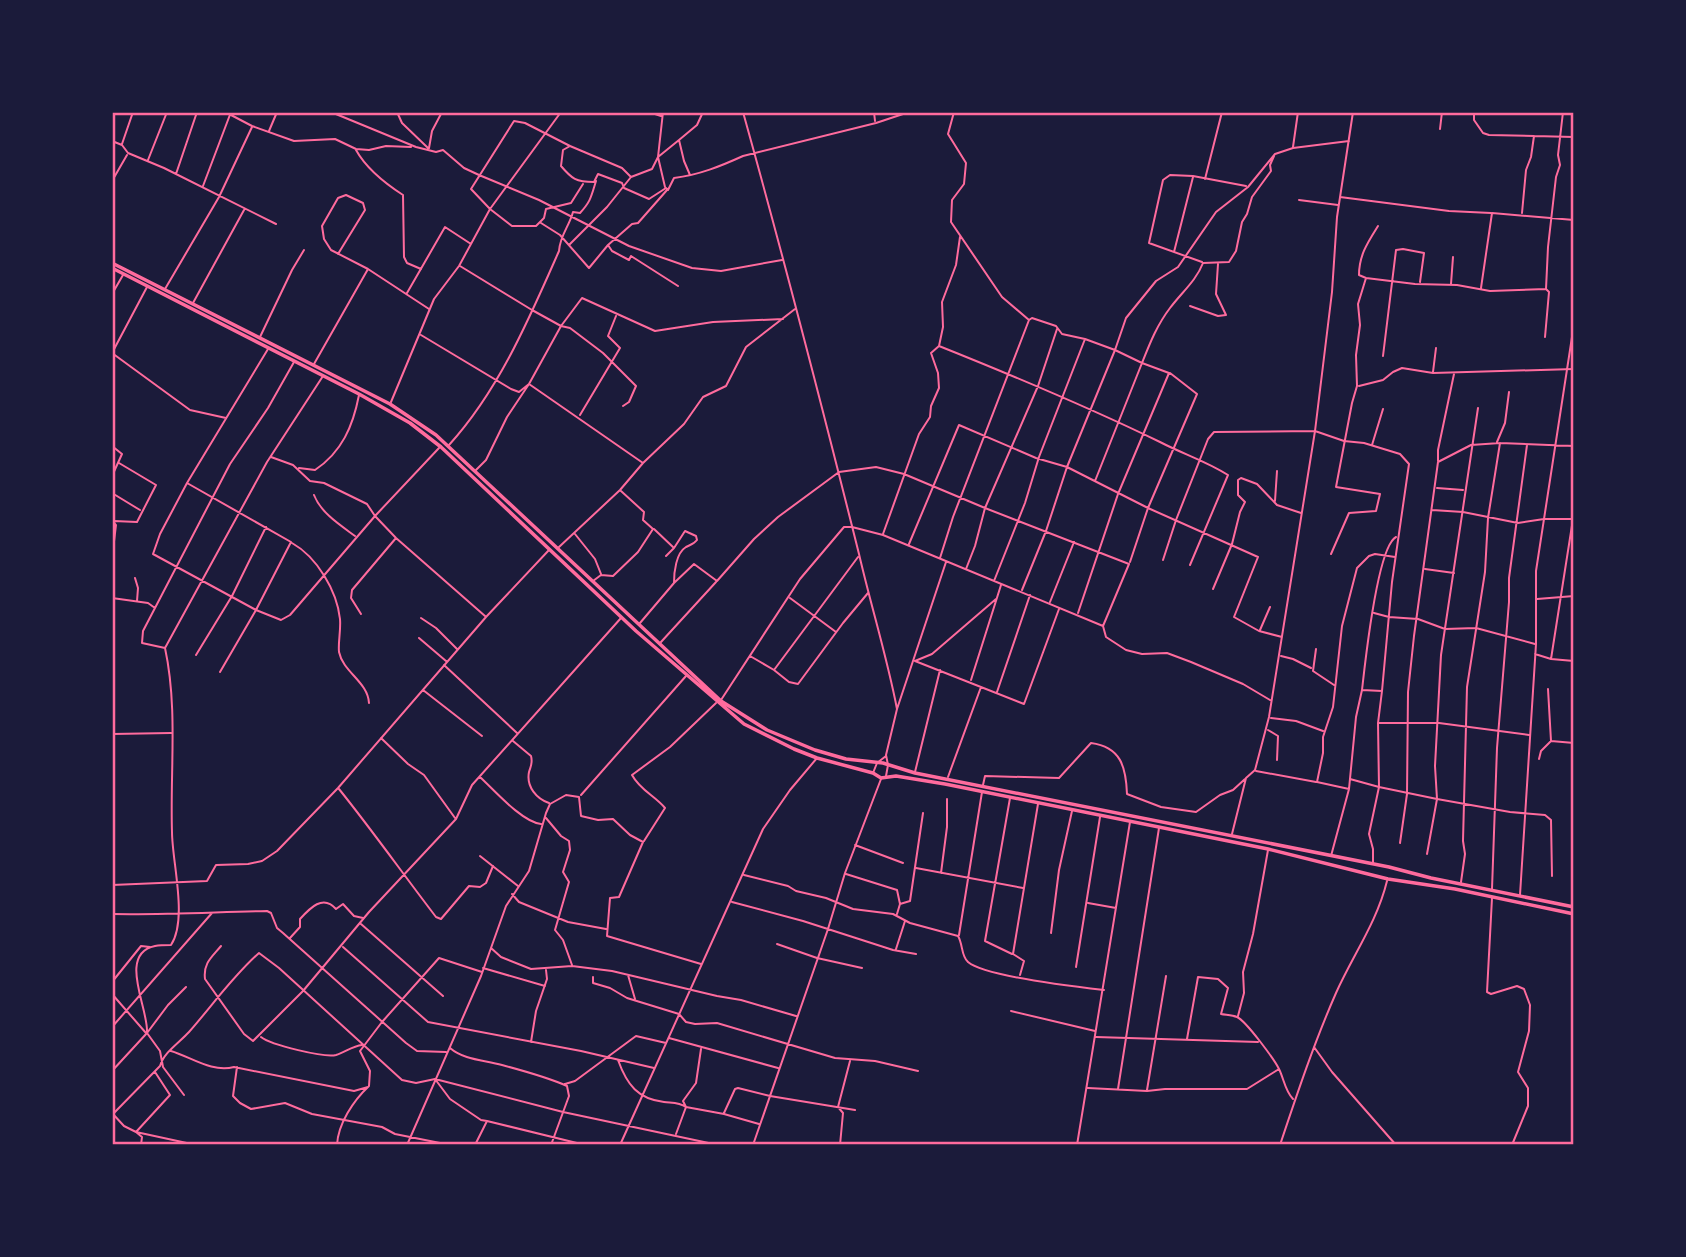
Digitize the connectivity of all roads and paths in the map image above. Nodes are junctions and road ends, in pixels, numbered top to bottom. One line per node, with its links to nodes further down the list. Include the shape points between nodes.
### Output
1 (133, 112): 35 (street)
2 (167, 112): 45 (street)
3 (197, 112): 46 (street)
4 (277, 112): 27 (street)
5 (331, 112): 37 (street)
6 (397, 112): 40 (street)
7 (442, 112): 40 (street)
8 (561, 112): 28 (street)
9 (649, 112): 23 (street)
10 (663, 112): 23 (street)
11 (703, 112): 32 (street)
12 (743, 112): 42 (street)
13 (874, 112): 24 (street)
14 (909, 112): 24 (street)
15 (954, 112): 77 (street, via 948,134 966,163 964,184 952,200 951,222)
16 (1222, 112): 52 (street)
17 (1298, 112): 38 (street)
18 (1353, 112): 34 (street)
19 (1442, 112): 26 (street)
20 (1474, 112): 29 (street, via 1483,133)
21 (1563, 112): 30 (street)
22 (231, 113): 25 (street); 56 (street)
23 (662, 117): 44 (street)
24 (876, 123): 42 (street)
25 (252, 126): 27 (street); 60 (street)
26 (1440, 129)
27 (269, 132): 39 (street, via 294,141 335,139)
28 (545, 135): 36 (street); 48 (street, via 514,121); 57 (street)
29 (1534, 135): 30 (street); 68 (street)
30 (1562, 136): 31 (street); 70 (street)
31 (1574, 137)
32 (679, 140): 44 (street); 49 (street)
33 (112, 141): 35 (street)
34 (1349, 141): 38 (street); 61 (street)
35 (122, 145): 41 (street)
36 (570, 146): 51 (street, via 622,168); 54 (street, via 563,150 561,166)
37 (416, 147): 39 (street); 40 (street)
38 (1293, 148): 43 (street)
39 (356, 149): 94 (street, via 363,164 403,195 404,257)
40 (428, 149): 48 (street, via 447,152)
41 (128, 153): 45 (street); 53 (street)
42 (755, 153): 49 (street); 87 (street)
43 (1275, 154): 55 (street); 90 (street, via 1271,171 1258,186 1242,222 1236,251 1229,262)
44 (658, 157): 51 (street, via 652,169); 59 (street)
45 (148, 161): 46 (street)
46 (176, 174): 56 (street)
47 (598, 174): 54 (street, via 594,181); 58 (street); 69 (street, via 587,208)
48 (479, 175): 57 (street); 65 (street, via 471,189)
49 (691, 176): 59 (street, via 674,178)
50 (1193, 176): 52 (street); 83 (street); 83 (street, via 1170,174 1163,180 1149,243)
51 (631, 177): 58 (street)
52 (1205, 180): 55 (street)
53 (112, 181)
54 (583, 183): 64 (street, via 571,203)
55 (1248, 187): 85 (street, via 1216,212)
56 (202, 188): 60 (street)
57 (508, 188): 64 (street); 65 (street)
58 (624, 188): 59 (street, via 649,199); 74 (street)
59 (667, 189): 78 (street, via 638,222)
60 (219, 197): 66 (street); 104 (street)
61 (1340, 197): 63 (street); 67 (street)
62 (1299, 200): 63 (street)
63 (1339, 205): 153 (street)
64 (554, 207): 69 (street); 72 (street, via 546,209)
65 (490, 209): 72 (street, via 512,226); 79 (street)
66 (244, 210): 73 (street); 107 (street)
67 (1492, 213): 68 (street); 102 (street)
68 (1522, 215): 70 (street)
69 (572, 216): 74 (street); 76 (street)
70 (1552, 218): 71 (street); 103 (street)
71 (1574, 220)
72 (540, 223): 76 (street)
73 (276, 224)
74 (590, 225): 78 (street); 80 (street)
75 (1378, 226): 96 (street, via 1359,264 1359,275)
76 (560, 235): 80 (street); 111 (street, via 559,251)
77 (960, 237): 114 (street, via 1002,297); 122 (street, via 956,265 942,302)
78 (615, 239): 81 (street); 87 (street, via 692,268 721,271)
79 (471, 244): 91 (street); 94 (street, via 445,227)
80 (569, 246): 81 (street, via 589,268)
81 (608, 246): 101 (street)
82 (304, 250): 120 (street)
83 (1174, 252): 85 (street)
84 (338, 254): 84 (street, via 324,239 322,226 338,198 346,195 363,203 365,210); 93 (street)
85 (1185, 256): 89 (street); 125 (street, via 1178,267 1156,281 1126,318)
86 (1453, 257): 99 (street)
87 (783, 260): 109 (street)
88 (112, 263): 104 (highway)
89 (1203, 263): 90 (street); 129 (street, via 1156,328)
90 (1218, 264): 108 (street, via 1216,294 1226,315)
91 (459, 266): 110 (street); 111 (street)
92 (112, 268): 95 (highway)
93 (368, 269): 105 (street); 130 (street)
94 (421, 269): 105 (street)
95 (123, 274): 100 (highway); 106 (street)
96 (1366, 278): 97 (street); 141 (street, via 1358,304)
97 (1391, 281): 98 (street); 98 (street, via 1396,250 1404,248 1424,253); 126 (street)
98 (1420, 284): 99 (street)
99 (1451, 285): 102 (street)
100 (147, 286): 123 (highway); 151 (street, via 112,353 190,410)
101 (678, 286)
102 (1481, 289): 103 (street)
103 (1546, 289): 119 (street)
104 (165, 290): 107 (highway)
105 (406, 293): 110 (street)
106 (112, 295)
107 (192, 304): 120 (highway)
108 (1190, 306)
109 (796, 308): 113 (street); 178 (street)
110 (430, 309): 118 (street)
111 (532, 310): 116 (street); 138 (street)
112 (616, 315): 113 (street, via 655,331 713,322); 116 (street, via 582,298); 128 (street, via 608,336 620,348)
113 (783, 319): 173 (street, via 746,347 726,386 703,397 684,425)
114 (1029, 320): 117 (street, via 1043,320); 136 (street)
115 (1574, 324): 131 (street)
116 (561, 326): 128 (street); 139 (street)
117 (1057, 329): 121 (street); 140 (street)
118 (421, 335): 138 (street); 145 (street)
119 (1545, 337)
120 (260, 338): 130 (highway)
121 (1086, 339): 125 (street); 144 (street)
122 (939, 346): 136 (street); 179 (street, via 931,353 939,388)
123 (269, 348): 127 (highway); 151 (street)
124 (1436, 348): 134 (street)
125 (1115, 350): 129 (street); 149 (street)
126 (1384, 356)
127 (294, 361): 137 (highway); 190 (street)
128 (612, 361): 146 (street, via 636,386); 150 (street)
129 (1142, 363): 133 (street); 152 (street)
130 (313, 365): 145 (highway)
131 (1566, 368): 132 (street); 135 (street); 159 (street)
132 (1574, 369)
133 (1170, 373): 154 (street); 166 (street, via 1197,394)
134 (1433, 373): 135 (street); 141 (street, via 1402,368 1383,380)
135 (1454, 373): 171 (street)
136 (1009, 374): 140 (street); 155 (street)
137 (323, 376): 143 (highway); 168 (street)
138 (497, 381): 139 (street, via 519,392); 160 (street)
139 (529, 384): 150 (street); 176 (street, via 486,460)
140 (1038, 386): 144 (street); 167 (street)
141 (1357, 386): 156 (street)
142 (1510, 391): 157 (street)
143 (359, 394): 165 (highway); 175 (street, via 350,428 334,454 315,470)
144 (1064, 398): 149 (street); 169 (street)
145 (390, 404): 160 (highway)
146 (623, 406)
147 (1478, 408): 162 (street)
148 (1382, 409): 161 (street)
149 (1091, 411): 152 (street); 174 (street)
150 (579, 417): 173 (street)
151 (227, 418): 182 (street)
152 (1119, 423): 154 (street); 181 (street)
153 (1315, 431): 156 (street); 170 (street, via 1214,432); 199 (street)
154 (1144, 435): 166 (street); 188 (street)
155 (985, 436): 167 (street); 183 (street, via 959,425); 191 (street)
156 (1344, 441): 161 (street); 226 (street, via 1336,487 1380,494 1381,499 1376,511 1349,513)
157 (1498, 443): 158 (street); 162 (street); 201 (street)
158 (1528, 444): 159 (street); 207 (street)
159 (1556, 444): 164 (street); 202 (street)
160 (449, 445): 176 (highway)
161 (1372, 445): 216 (street, via 1401,454 1409,464)
162 (1471, 445): 171 (street); 186 (street)
163 (112, 446): 172 (street, via 121,451)
164 (1574, 446)
165 (441, 447): 200 (street); 224 (highway)
166 (1173, 448): 170 (street); 193 (street)
167 (1013, 449): 169 (street); 194 (street)
168 (271, 457): 175 (street); 197 (street)
169 (1039, 457): 174 (street); 206 (street)
170 (1201, 459): 205 (street); 212 (street, via 1228,475)
171 (1438, 462): 184 (street)
172 (120, 463): 180 (street); 196 (street, via 156,485)
173 (643, 463): 185 (street)
174 (1067, 467): 181 (street); 211 (street)
175 (297, 468): 200 (street, via 310,481 367,503)
176 (475, 470): 222 (highway)
177 (1277, 471): 192 (street)
178 (839, 472): 179 (street, via 876,467); 209 (street); 246 (street, via 778,517)
179 (904, 474): 183 (street); 214 (street)
180 (112, 476)
181 (1095, 481): 188 (street)
182 (187, 483): 190 (street); 237 (street, via 153,554)
183 (933, 487): 191 (street); 221 (street)
184 (1436, 488): 186 (street); 195 (street)
185 (620, 490): 210 (street, via 640,507 643,520); 213 (street)
186 (1465, 490): 198 (street)
187 (112, 493): 196 (street)
188 (1118, 494): 193 (street); 225 (street)
189 (314, 495): 215 (street, via 330,518)
190 (214, 497): 197 (street); 237 (street)
191 (960, 498): 194 (street); 232 (street)
192 (1275, 502): 199 (street); 220 (street, via 1253,481 1238,480 1238,495 1245,502)
193 (1148, 508): 205 (street); 235 (street)
194 (985, 509): 206 (street); 239 (street)
195 (1431, 510): 198 (street); 238 (street)
196 (141, 511): 204 (street, via 134,523)
197 (240, 511): 208 (street); 244 (street)
198 (1463, 512): 201 (street); 240 (street)
199 (1302, 513): 283 (street)
200 (375, 516): 215 (street); 217 (street)
201 (1488, 518): 207 (street); 278 (street)
202 (1544, 519): 203 (street); 207 (street); 259 (street)
203 (1573, 519): 260 (street)
204 (113, 520): 231 (street)
205 (1176, 520): 212 (street); 233 (street)
206 (1019, 521): 211 (street); 247 (street)
207 (1518, 523): 282 (street)
208 (266, 527): 218 (street); 254 (street)
209 (852, 527): 214 (street); 229 (street); 256 (street, via 844,527)
210 (653, 528): 223 (street); 242 (street, via 631,560 613,576)
211 (1046, 531): 219 (street); 251 (street)
212 (1204, 531): 220 (street); 236 (street)
213 (575, 534): 222 (street); 242 (street, via 595,559)
214 (883, 535): 221 (street)
215 (356, 537): 241 (street)
216 (1397, 537): 227 (street, via 1390,541); 230 (street)
217 (396, 538): 268 (street, via 352,590 351,598); 271 (street)
218 (291, 542): 241 (street); 266 (street)
219 (1074, 542): 225 (street); 262 (street)
220 (1232, 544): 250 (street); 280 (street, via 1258,556 1234,617)
221 (909, 545): 232 (street)
222 (558, 548): 245 (highway)
223 (674, 548): 228 (street); 248 (street, via 685,531 696,536 693,545 680,555)
224 (550, 549): 271 (street); 274 (highway)
225 (1100, 552): 235 (street); 269 (street)
226 (1331, 554)
227 (1385, 555): 230 (street); 267 (street); 304 (street, via 1369,556 1357,568)
228 (666, 556)
229 (859, 556): 252 (street); 270 (street)
230 (1396, 557): 272 (street)
231 (112, 558)
232 (939, 559): 234 (street)
233 (1163, 560)
234 (947, 561): 239 (street); 295 (street)
235 (1129, 564): 277 (street)
236 (1190, 565)
237 (177, 567): 244 (street); 265 (street)
238 (1423, 568): 240 (street); 275 (street)
239 (965, 570): 247 (street)
240 (1455, 573): 279 (street)
241 (323, 575): 266 (street, via 281,620); 313 (street, via 338,607 339,653 364,687)
242 (601, 576): 245 (street)
243 (135, 578): 261 (street)
244 (203, 580): 254 (street); 287 (street)
245 (593, 581): 276 (highway)
246 (717, 581): 248 (street, via 694,564); 285 (street)
247 (994, 582): 249 (street)
248 (674, 583): 276 (street)
249 (1001, 584): 251 (street); 258 (street)
250 (1213, 589)
251 (1022, 591): 253 (street)
252 (869, 592): 281 (street); 314 (street)
253 (1030, 595): 262 (street); 310 (street)
254 (232, 596): 266 (street); 291 (street)
255 (1574, 596): 260 (street)
256 (789, 597): 270 (street); 292 (street)
257 (112, 598): 261 (street)
258 (996, 599): 295 (street, via 932,654); 303 (street)
259 (1536, 599): 260 (street); 286 (street)
260 (1560, 599): 294 (street)
261 (137, 602): 265 (street)
262 (1050, 603): 263 (street)
263 (1060, 607): 269 (street); 310 (street, via 1024,704)
264 (1270, 607): 280 (street)
265 (155, 608): 287 (street, via 142,643)
266 (256, 610): 301 (street)
267 (1373, 612): 272 (street); 308 (street)
268 (361, 614)
269 (1077, 614): 277 (street)
270 (813, 616): 281 (street); 299 (street)
271 (486, 617): 288 (street)
272 (1389, 617): 275 (street); 309 (street)
273 (421, 618): 288 (street)
274 (622, 618): 302 (highway); 325 (street)
275 (1418, 618): 279 (street); 318 (street)
276 (640, 624): 285 (highway)
277 (1103, 626): 312 (street, via 1106,637 1126,650 1167,653 1243,684)
278 (1476, 628): 279 (street); 282 (street); 319 (street, via 1467,687)
279 (1445, 629): 317 (street)
280 (1259, 631): 283 (street)
281 (836, 633): 299 (street, via 798,684)
282 (1506, 635): 286 (street); 322 (street)
283 (1282, 636): 293 (street)
284 (419, 638): 297 (street)
285 (660, 643): 311 (highway)
286 (1536, 644): 290 (street)
287 (165, 648): 323 (street)
288 (458, 649): 297 (street)
289 (1316, 649): 298 (street)
290 (1535, 654): 294 (street); 326 (street)
291 (196, 655)
292 (750, 656): 299 (street); 311 (street)
293 (1279, 656): 298 (street); 312 (street)
294 (1551, 659): 296 (street)
295 (915, 661): 300 (street); 314 (street)
296 (1574, 661)
297 (445, 663): 306 (street); 325 (street)
298 (1312, 668): 304 (street)
299 (774, 670)
300 (940, 670): 303 (street); 340 (street)
301 (220, 672)
302 (687, 676): 311 (highway); 353 (street)
303 (971, 681): 305 (street)
304 (1335, 685): 321 (street)
305 (981, 686): 310 (street); 343 (street)
306 (422, 689): 327 (street); 328 (street)
307 (1548, 689): 330 (street)
308 (1362, 690): 309 (street); 345 (street)
309 (1382, 691): 316 (street)
310 (997, 693)
311 (719, 701): 333 (highway, via 744,724); 336 (highway, via 767,730 815,750); 371 (street, via 632,775 665,808)
312 (1270, 701): 315 (street)
313 (369, 703)
314 (897, 709): 332 (street)
315 (1269, 717): 320 (street); 321 (street)
316 (1378, 723): 318 (street); 348 (street)
317 (1439, 723): 318 (street); 319 (street); 356 (street)
318 (1407, 724): 352 (street)
319 (1467, 726): 322 (street); 359 (street)
320 (1267, 730): 335 (street, via 1278,736); 338 (street)
321 (1324, 731): 346 (street)
322 (1498, 731): 326 (street); 360 (street)
323 (172, 733): 324 (street); 391 (street, via 172,834)
324 (112, 734)
325 (517, 734): 329 (street)
326 (1529, 735): 364 (street)
327 (482, 736)
328 (381, 738): 349 (street); 366 (street, via 424,775)
329 (512, 740): 341 (street); 358 (street, via 531,756 530,783 538,798)
330 (1551, 741): 331 (street); 334 (street)
331 (1574, 743)
332 (886, 755): 336 (street); 337 (street)
333 (817, 758): 339 (highway); 385 (street, via 770,818)
334 (1539, 759)
335 (1277, 760)
336 (877, 763): 337 (highway); 339 (street)
337 (888, 765): 340 (highway); 342 (street)
338 (1255, 770): 344 (street); 346 (street)
339 (873, 773): 342 (highway)
340 (915, 773): 343 (highway)
341 (479, 776): 366 (street); 368 (street, via 516,810)
342 (884, 777): 351 (highway); 373 (street)
343 (947, 778): 347 (highway)
344 (1246, 778): 347 (street, via 1196,812 1161,807 1126,794 1126,772 1117,755 1105,745 1091,743 1059,778 985,776); 370 (street)
345 (1350, 779): 348 (street); 350 (street)
346 (1317, 782): 350 (street)
347 (983, 785): 370 (highway)
348 (1379, 787): 352 (street); 379 (street, via 1368,837 1374,849)
349 (338, 788): 387 (street); 391 (street, via 267,858 216,865 207,881)
350 (1349, 789): 377 (street)
351 (982, 792): 354 (highway); 390 (street)
352 (1407, 794): 356 (street); 372 (street)
353 (579, 797): 358 (street, via 566,795); 371 (street, via 581,816 613,819)
354 (1010, 798): 357 (highway); 392 (street)
355 (947, 799): 386 (street)
356 (1437, 799): 359 (street); 375 (street)
357 (1039, 803): 361 (highway); 396 (street)
358 (550, 804): 362 (street)
359 (1465, 804): 360 (street); 393 (street)
360 (1495, 809): 364 (street); 397 (street)
361 (1072, 811): 365 (highway); 418 (street)
362 (545, 813): 368 (street); 413 (street, via 570,846 563,872 569,882)
363 (923, 813): 382 (street)
364 (1524, 814): 388 (street, via 1545,815 1551,820); 399 (street)
365 (1100, 816): 367 (highway); 403 (street)
366 (456, 819): 387 (street)
367 (1130, 821): 369 (highway); 406 (street)
368 (542, 824): 395 (street, via 533,861)
369 (1159, 827): 374 (highway); 468 (street)
370 (1231, 835): 377 (highway)
371 (643, 842): 416 (street, via 618,897 610,898)
372 (1399, 843)
373 (855, 845): 378 (street); 384 (street)
374 (1268, 849): 389 (highway); 459 (street)
375 (1427, 854)
376 (480, 856): 380 (street)
377 (1331, 856): 379 (highway)
378 (903, 863)
379 (1373, 865): 381 (highway)
380 (493, 866): 387 (street, via 486,883 469,886 441,919); 395 (street)
381 (1386, 866): 383 (highway); 389 (highway)
382 (916, 868): 386 (street); 404 (street, via 910,901)
383 (1395, 868): 389 (highway); 393 (highway)
384 (845, 873): 402 (street); 404 (street, via 897,890)
385 (743, 874): 401 (street); 402 (street)
386 (941, 874): 390 (street)
387 (403, 875): 412 (street)
388 (1552, 876)
389 (1388, 878): 400 (highway); 476 (street, via 1379,910)
390 (968, 879): 392 (street); 419 (street)
391 (178, 882): 394 (street); 407 (street)
392 (997, 882): 396 (street); 428 (street, via 985,941)
393 (1461, 883): 397 (highway)
394 (112, 885)
395 (519, 886): 398 (street)
396 (1024, 888): 428 (street)
397 (1492, 890): 399 (highway)
398 (512, 894): 413 (street, via 519,902); 425 (street)
399 (1520, 896): 405 (highway)
400 (1492, 897): 409 (highway); 531 (street, via 1487,992 1517,986 1524,989 1530,1005 1530,1031 1518,1072 1528,1088 1528,1105)
401 (731, 902): 417 (street); 430 (street)
402 (836, 902): 411 (street); 417 (street)
403 (1088, 903): 406 (street); 432 (street)
404 (900, 904): 411 (street)
405 (1574, 907)
406 (1117, 908): 447 (street)
407 (178, 912): 408 (street); 410 (street); 424 (street, via 173,943)
408 (213, 912): 420 (street, via 271,912); 450 (street)
409 (1574, 914)
410 (112, 915)
411 (896, 916): 414 (street)
412 (364, 918): 415 (street); 420 (street, via 354,916 343,904 336,909 325,902 310,908)
413 (558, 918): 416 (street); 431 (street, via 555,932 563,940)
414 (905, 920): 419 (street); 426 (street)
415 (360, 923): 423 (street); 442 (street)
416 (607, 929): 430 (street, via 607,936 621,942)
417 (828, 929): 426 (street); 429 (street)
418 (1051, 933)
419 (958, 936): 439 (street, via 968,962)
420 (289, 939): 433 (street)
421 (777, 944): 429 (street)
422 (220, 946): 452 (street, via 204,970)
423 (342, 946): 433 (street); 453 (street)
424 (151, 948): 443 (street, via 141,946); 450 (street, via 137,961)
425 (491, 948): 434 (street); 435 (street, via 528,968)
426 (895, 951): 427 (street)
427 (916, 954)
428 (1013, 954): 439 (street, via 1024,961)
429 (817, 958): 436 (street); 458 (street)
430 (701, 964): 446 (street)
431 (572, 966): 435 (street); 438 (street)
432 (1076, 967)
433 (322, 968): 448 (street); 460 (street)
434 (483, 968): 437 (street); 444 (street)
435 (546, 968): 444 (street)
436 (862, 968)
437 (482, 972): 442 (street, via 439,958); 461 (street)
438 (628, 975): 446 (street); 454 (street)
439 (1019, 976): 447 (street)
440 (1166, 976): 469 (street)
441 (593, 977): 454 (street, via 593,983)
442 (422, 978): 451 (street); 453 (street)
443 (112, 982)
444 (546, 986): 473 (street)
445 (186, 987): 464 (street)
446 (690, 988): 457 (street); 458 (street)
447 (1104, 990): 463 (street)
448 (303, 991): 452 (street, via 259,953); 465 (street); 475 (street)
449 (112, 994): 455 (street)
450 (139, 995): 455 (street); 464 (street, via 148,1022)
451 (443, 996)
452 (218, 998): 465 (street, via 244,1034 253,1041); 479 (street)
453 (402, 1000): 460 (street); 461 (street, via 428,1021)
454 (636, 1000): 457 (street)
455 (126, 1010): 462 (street); 464 (street)
456 (1011, 1011): 463 (street)
457 (679, 1014): 466 (street); 471 (street, via 686,1022 717,1023)
458 (797, 1016): 471 (street)
459 (1237, 1017): 470 (street, via 1221,1014 1228,988 1218,979 1198,977); 472 (street)
460 (382, 1022): 475 (street); 480 (street, via 415,1050)
461 (459, 1026): 473 (street); 477 (street)
462 (112, 1027)
463 (1096, 1031): 467 (street)
464 (146, 1034): 482 (street); 489 (street)
465 (261, 1036): 475 (street, via 325,1055)
466 (668, 1038): 474 (street); 478 (street)
467 (1095, 1038): 468 (street); 495 (street)
468 (1125, 1038): 469 (street); 496 (street)
469 (1156, 1038): 470 (street); 497 (street)
470 (1186, 1038): 472 (street)
471 (788, 1042): 484 (street); 487 (street)
472 (1258, 1042): 488 (street)
473 (531, 1043): 481 (street)
474 (666, 1043): 481 (street, via 636,1036); 486 (street)
475 (363, 1045): 492 (street, via 402,1080); 494 (street, via 360,1055 370,1071)
476 (1313, 1046): 501 (street); 530 (street)
477 (449, 1048): 480 (street); 493 (street, via 460,1056)
478 (701, 1048): 487 (street); 502 (street, via 696,1083 683,1101)
479 (170, 1051): 482 (street); 485 (street, via 204,1065)
480 (447, 1052): 492 (street)
481 (606, 1057): 483 (street); 493 (street)
482 (162, 1058): 490 (street); 498 (street, via 163,1067)
483 (618, 1060): 486 (street); 499 (street, via 636,1094)
484 (851, 1060): 491 (street); 503 (street)
485 (237, 1067): 494 (street, via 354,1091); 508 (street, via 233,1096 240,1103 251,1108 285,1104)
486 (655, 1069): 499 (street)
487 (779, 1069): 500 (street)
488 (1279, 1069): 497 (street, via 1247,1089); 501 (street)
489 (112, 1071)
490 (154, 1071): 506 (street); 512 (street, via 170,1095)
491 (918, 1071)
492 (435, 1079): 505 (street); 509 (street, via 450,1099); 514 (street)
493 (564, 1084): 505 (street, via 569,1092)
494 (369, 1086): 508 (street)
495 (1087, 1087): 496 (street); 528 (street)
496 (1118, 1089): 497 (street)
497 (1147, 1091)
498 (184, 1095)
499 (643, 1095): 502 (street); 510 (street)
500 (770, 1097): 503 (street); 507 (street, via 738,1088); 511 (street)
501 (1295, 1100): 529 (street)
502 (686, 1107): 507 (street); 513 (street)
503 (838, 1107): 504 (street); 527 (street, via 844,1113)
504 (855, 1110)
505 (563, 1112): 510 (street); 515 (street)
506 (112, 1114): 512 (street)
507 (724, 1114): 511 (street)
508 (345, 1120): 514 (street); 518 (street)
509 (487, 1121): 515 (street); 521 (street)
510 (628, 1125): 513 (street); 524 (street)
511 (760, 1125): 526 (street)
512 (136, 1132): 516 (street, via 142,1137); 517 (street)
513 (676, 1135): 525 (street)
514 (411, 1137): 519 (street); 520 (street)
515 (554, 1138): 522 (street); 523 (street)
516 (141, 1145)
517 (196, 1145)
518 (337, 1145)
519 (407, 1145)
520 (450, 1145)
521 (475, 1145)
522 (551, 1145)
523 (585, 1145)
524 (620, 1145)
525 (718, 1145)
526 (753, 1145)
527 (839, 1145)
528 (1077, 1145)
529 (1280, 1145)
530 (1396, 1145)
531 (1511, 1145)

